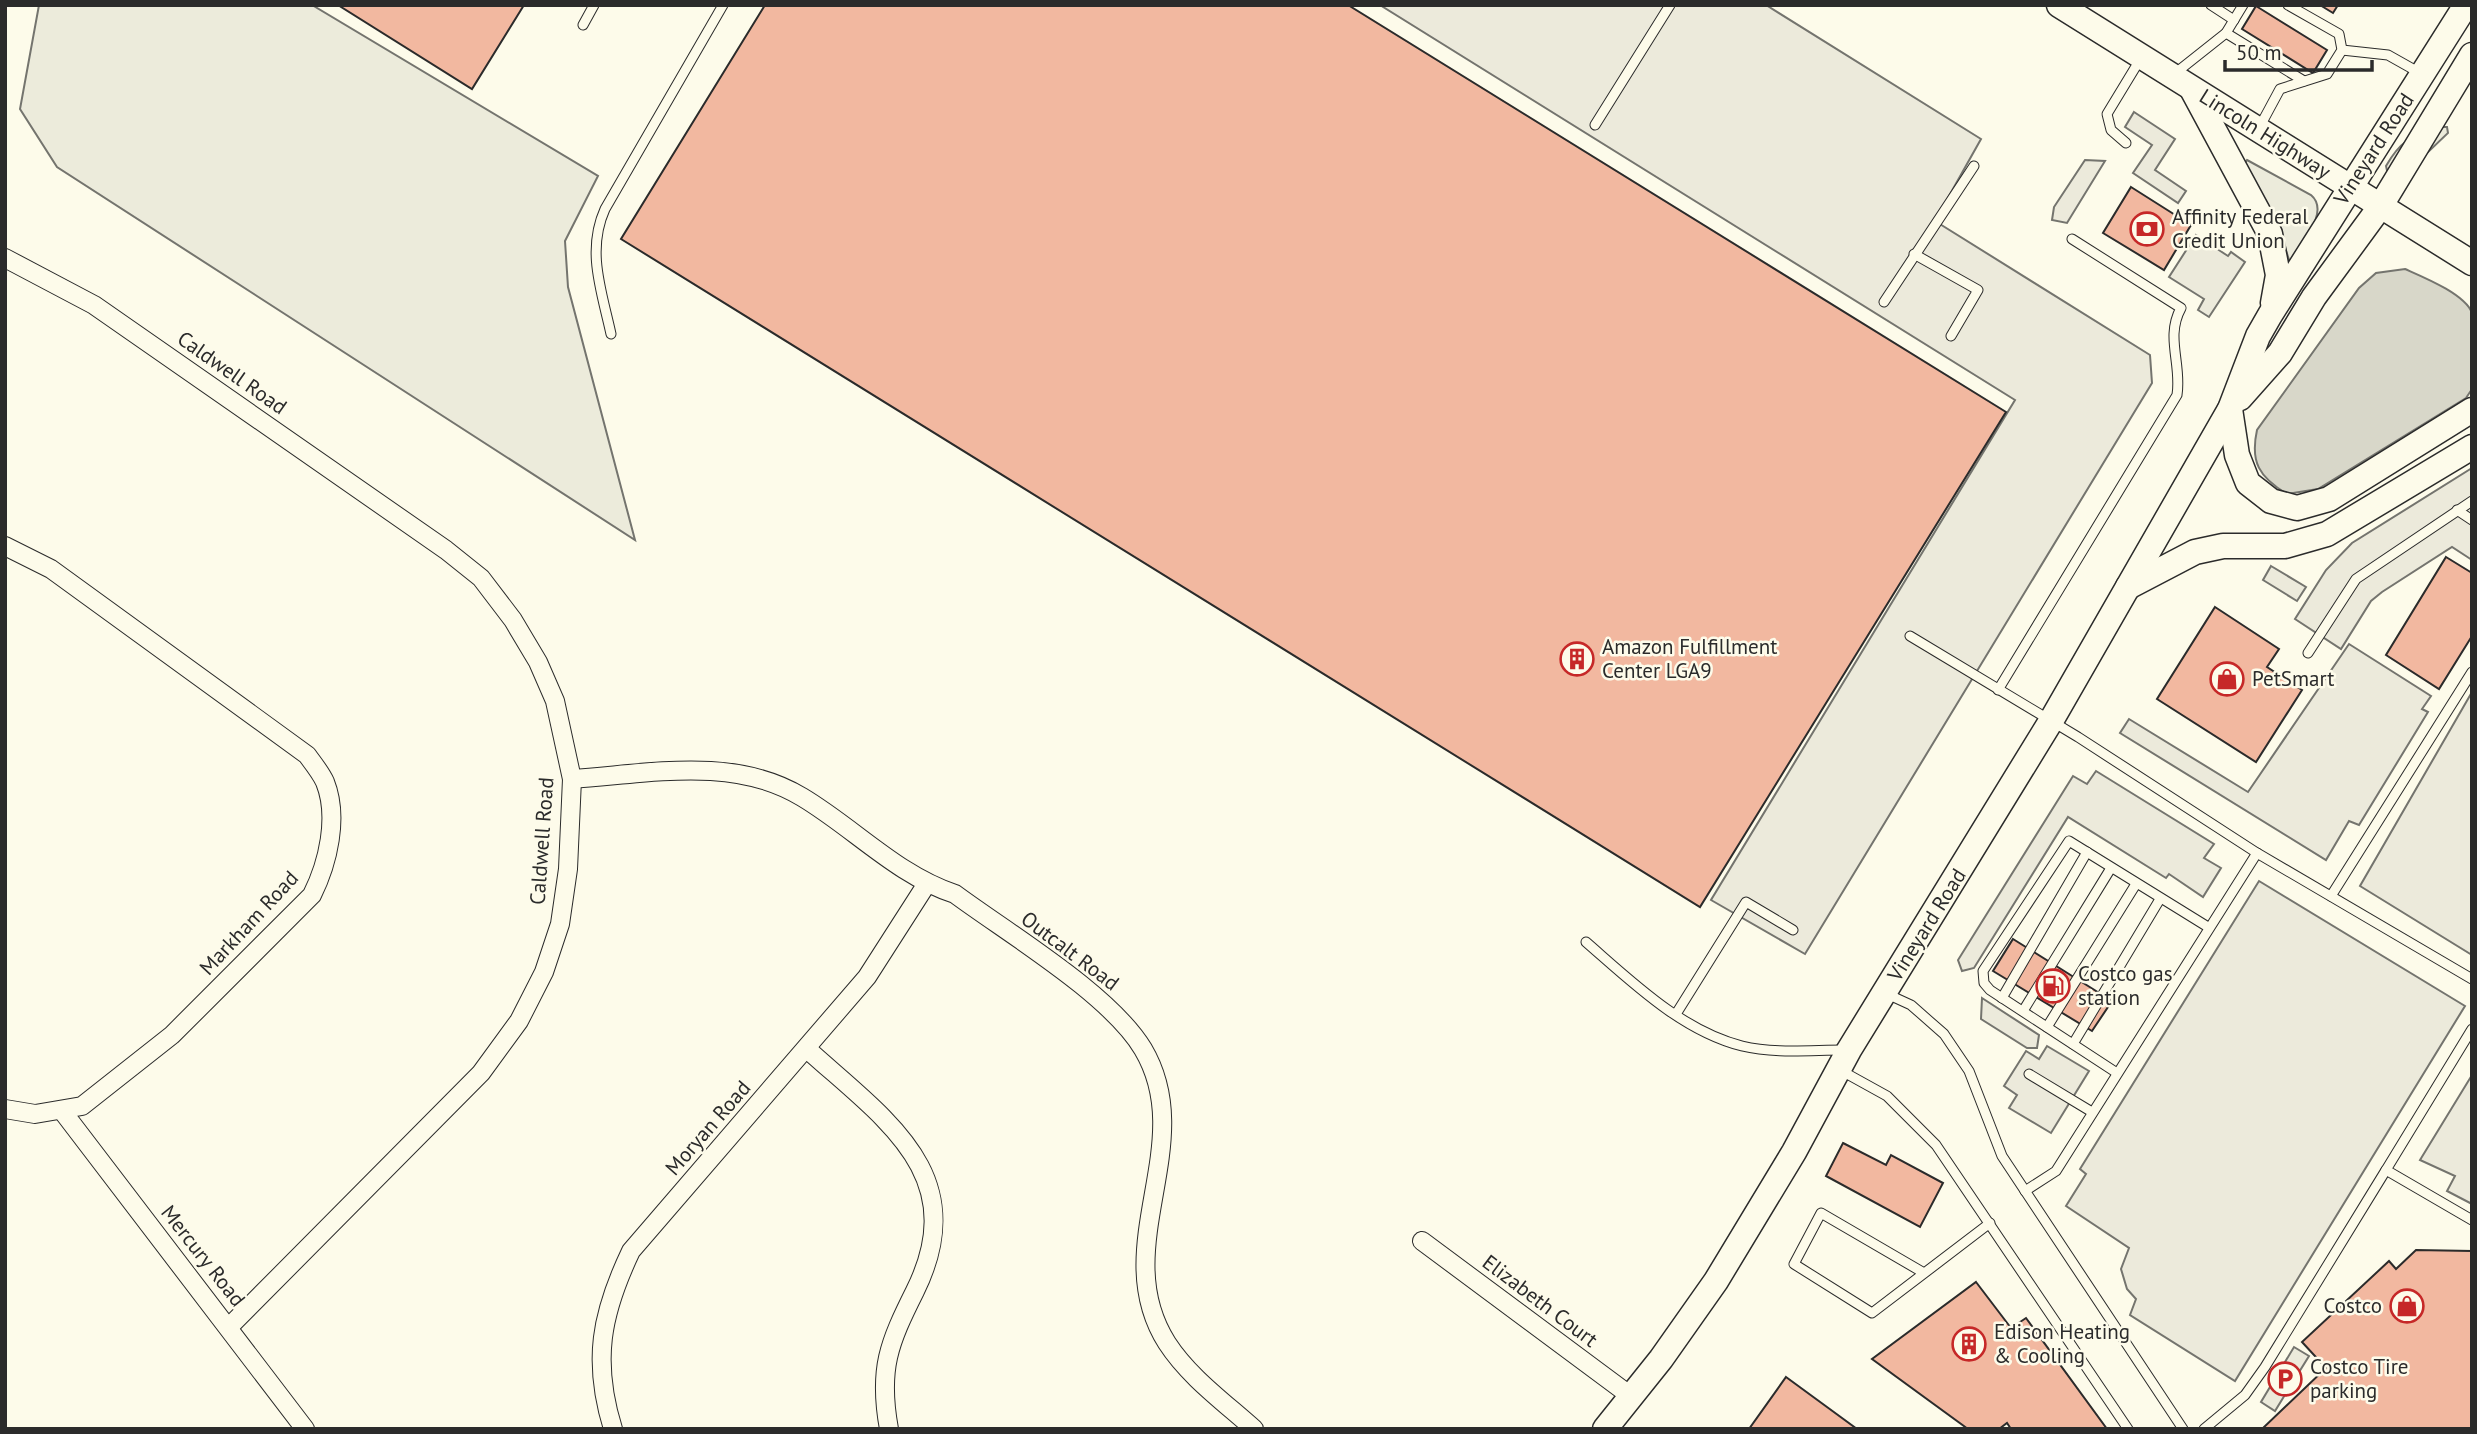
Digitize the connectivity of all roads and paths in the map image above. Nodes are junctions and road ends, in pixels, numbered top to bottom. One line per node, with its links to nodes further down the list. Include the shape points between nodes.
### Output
1 (594, 5): 10 (lane)
2 (723, 5): 30 (lane, via 596,230 595,261)
3 (1670, 5): 18 (lane)
4 (2059, 5): 14 (street, Lincoln Highway)
5 (2211, 5): 9 (lane)
6 (2243, 5): 9 (lane)
7 (2288, 5): 12 (lane, via 2339,34)
8 (2466, 5): 15 (street, Vineyard Road)
9 (2234, 20): 11 (lane)
10 (583, 25)
11 (2226, 33): 16 (lane); 17 (lane)
12 (2342, 50): 15 (lane, via 2388,55); 17 (lane, via 2327,74)
13 (2472, 55): 23 (street, Vineyard Road)
14 (2142, 57): 16 (street, Lincoln Highway); 20 (lane, via 2106,114 2111,130)
15 (2422, 74): 22 (street, Vineyard Road)
16 (2182, 81): 19 (street, Lincoln Highway); 29 (street, via 2270,234 2278,275)
17 (2304, 81): 19 (lane, via 2280,89)
18 (1595, 125)
19 (2258, 130): 22 (street, Lincoln Highway)
20 (2126, 143)
21 (1974, 166): 25 (lane)
22 (2350, 186): 23 (street, Lincoln Highway); 29 (street, Vineyard Road)
23 (2379, 206): 27 (street, Lincoln Highway); 32 (street, Vineyard Road, via 2280,353)
24 (2071, 239): 43 (lane, via 2181,308 2173,335 2179,380 2175,403)
25 (1914, 254): 28 (lane); 31 (lane, via 1978,290)
26 (5, 258): 45 (street, Caldwell Road, via 94,305 481,578 538,662 562,726)
27 (2472, 262)
28 (1884, 302)
29 (2270, 315): 32 (street, Vineyard Road)
30 (611, 334)
31 (1951, 336)
32 (2230, 409): 33 (street, via 2237,455 2248,483 2271,502 2297,508 2329,499); 39 (street, Vineyard Road)
33 (2472, 410)
34 (2472, 447): 39 (street, via 2320,537 2285,546 2223,546 2195,552)
35 (2472, 501): 36 (lane)
36 (2457, 510): 37 (lane); 41 (lane, via 2356,579)
37 (2472, 520)
38 (5, 546): 69 (street, Markham Road, via 51,569 307,754 324,781 332,807 323,873 312,895 172,1035 82,1107)
39 (2127, 588): 44 (street, Vineyard Road)
40 (1910, 636): 43 (lane)
41 (2308, 653)
42 (2472, 672): 51 (lane)
43 (1998, 690): 44 (lane)
44 (2051, 721): 47 (lane); 57 (street, Vineyard Road)
45 (572, 779): 50 (street, Outcalt Road, via 711,769 754,775 801,796); 77 (street, Caldwell Road, via 568,869 559,924 544,972 519,1021 481,1073)
46 (2087, 852): 48 (lane); 58 (lane); 58 (lane, via 2069,841 1983,971 1984,983)
47 (2257, 853): 51 (lane); 53 (lane)
48 (2111, 868): 49 (lane); 59 (lane)
49 (2136, 884): 52 (lane); 61 (lane)
50 (926, 885): 64 (street, Moryan Road, via 867,977); 82 (street, Outcalt Road, via 955,894 1086,990 1116,1014 1143,1049 1161,1088 1165,1128 1145,1241 1145,1281 1152,1312 1182,1364)
51 (2331, 896): 56 (lane)
52 (2160, 899): 53 (lane); 63 (lane)
53 (2208, 927): 66 (lane)
54 (1793, 930): 60 (lane, via 1746,902)
55 (1586, 942): 60 (lane)
56 (2472, 979)
57 (1884, 992): 65 (street, Vineyard Road); 72 (lane, via 1911,1005 1944,1034 1969,1071 2002,1156)
58 (2003, 998): 59 (lane)
59 (2023, 1011): 61 (lane)
60 (1676, 1014): 65 (lane, via 1743,1046)
61 (2047, 1027): 63 (lane)
62 (2472, 1029): 71 (lane)
63 (2073, 1044): 66 (lane)
64 (807, 1049): 80 (street, Moryan Road, via 631,1251 603,1324 600,1363); 81 (street, via 897,1130 928,1181 932,1234 928,1263 885,1359)
65 (1844, 1060): 74 (lane, via 1936,1145); 78 (street, Vineyard Road, via 1716,1281)
66 (2117, 1073): 70 (lane)
67 (2029, 1074): 70 (lane)
68 (5, 1109): 69 (street, Markham Road)
69 (63, 1112): 77 (street, Mercury Road)
70 (2092, 1112): 72 (lane, via 2056,1171)
71 (2386, 1170): 73 (lane); 86 (lane, via 2265,1367 2245,1395)
72 (2025, 1191): 85 (lane)
73 (2472, 1220)
74 (1990, 1223): 76 (lane); 84 (lane)
75 (1422, 1241): 78 (street, Elizabeth Court)
76 (1924, 1273): 76 (lane, via 1872,1313 1794,1264 1821,1213)
77 (229, 1327): 79 (street, Mercury Road)
78 (1632, 1397): 83 (street, Vineyard Road)
79 (305, 1429)
80 (613, 1429)
81 (889, 1429)
82 (1254, 1429)
83 (1605, 1429)
84 (2128, 1429)
85 (2183, 1429)
86 (2204, 1429)

